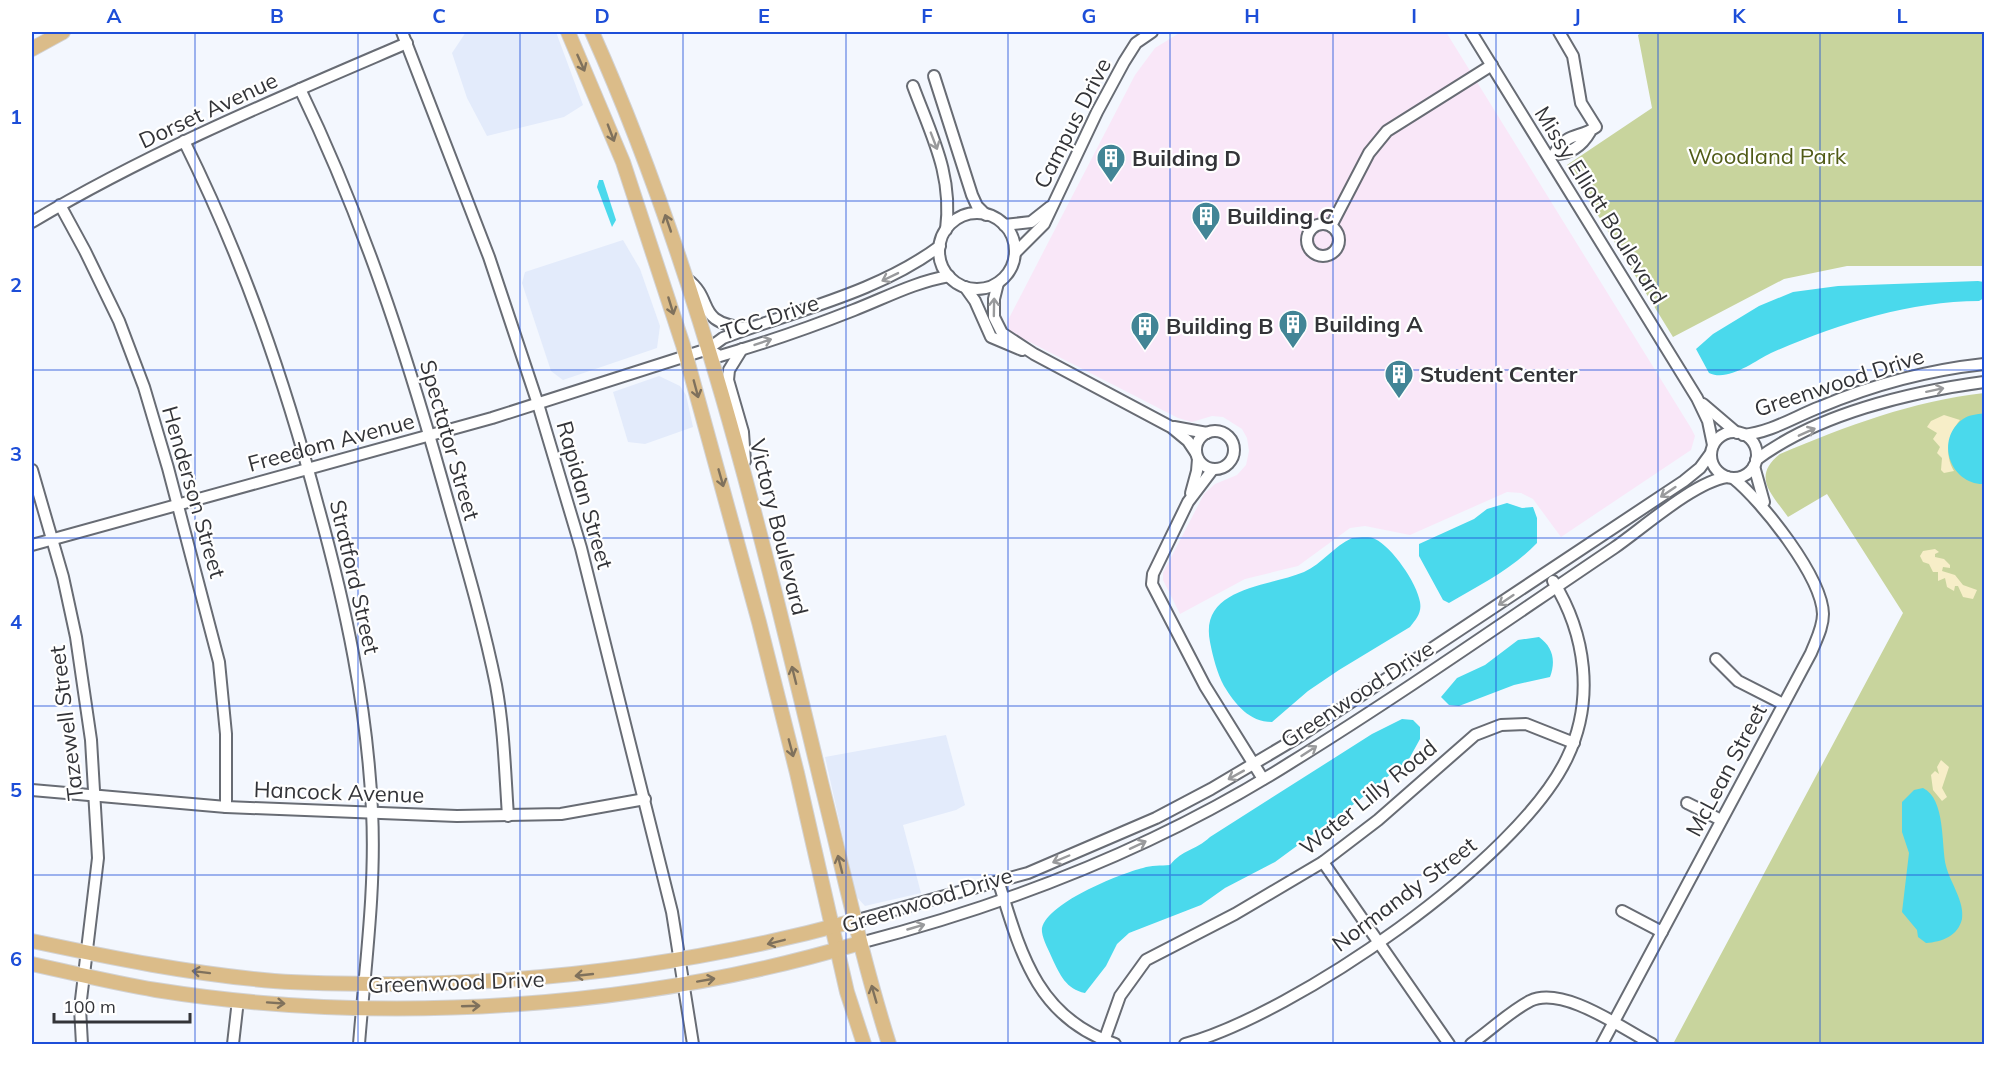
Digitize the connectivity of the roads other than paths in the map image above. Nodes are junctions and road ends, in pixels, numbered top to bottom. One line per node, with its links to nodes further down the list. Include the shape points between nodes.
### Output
1 (63, 32): 9 (main road)
2 (402, 32): 8 (street, Rapidan Street)
3 (568, 32): 33 (main road, Victory Boulevard, one-way to 33, via 623,162)
4 (592, 32): 26 (main road, Victory Boulevard, one-way to 4, via 630,117)
5 (1152, 32): 17 (street, Campus Drive, via 1136,43 1124,62)
6 (1471, 32): 10 (street, Missy Elliott Boulevard)
7 (1564, 33): 15 (street, via 1573,56 1581,103 1593,130 1577,133 1560,143)
8 (407, 44): 13 (street, Dorset Avenue); 37 (street, Rapidan Street, via 482,237)
9 (32, 49)
10 (1492, 65): 15 (street, Missy Elliott Boulevard); 21 (street, via 1387,131 1369,153)
11 (934, 76): 18 (street, via 972,195)
12 (913, 86): 22 (street, one-way to 22, via 946,174 950,203)
13 (300, 89): 14 (street, Dorset Avenue); 41 (street, Spectator Street, via 365,236)
14 (184, 141): 16 (street, Dorset Avenue); 45 (street, Stratford Street, via 255,300)
15 (1551, 156): 36 (street, Missy Elliott Boulevard)
16 (60, 205): 19 (street, Dorset Avenue); 51 (street, Henderson Street, via 119,321 144,387)
17 (1050, 207): 20 (street, Campus Drive, via 1031,222); 24 (street, Campus Drive, via 1044,224)
18 (986, 215): 20 (street); 22 (street, via 967,215)
19 (32, 222)
20 (1004, 225): 24 (street, via 1014,241)
21 (1330, 226)
22 (946, 230): 23 (street)
23 (940, 246): 25 (street, via 943,268); 29 (street, TCC Drive, one-way to 29, via 880,282)
24 (1015, 253): 27 (street, via 1007,275)
25 (949, 276): 28 (street); 30 (street, TCC Drive, one-way to 25, via 854,310 906,286)
26 (687, 279): 29 (street, via 699,288 705,309 715,319 728,326); 31 (main road, Victory Boulevard)
27 (998, 283): 28 (street, via 981,289); 32 (street, one-way to 27, via 1002,333 994,317)
28 (964, 287): 32 (street, via 975,301 991,337)
29 (749, 328): 31 (street, TCC Drive, via 715,342)
30 (742, 349): 31 (street, TCC Drive, via 720,356); 49 (street, via 728,380 743,432)
31 (708, 350): 33 (street, Freedom Avenue); 49 (main road, Victory Boulevard)
32 (1034, 354): 38 (street)
33 (687, 356): 37 (street, Freedom Avenue); 75 (main road, Victory Boulevard, one-way to 75, via 759,622)
34 (1984, 364): 40 (street, Greenwood Drive, via 1872,389 1820,406 1770,430)
35 (1984, 382): 44 (street, Greenwood Drive, one-way to 35, via 1806,432 1876,405)
36 (1697, 398): 40 (street, Missy Elliott Boulevard); 42 (street, Missy Elliott Boulevard, via 1708,421)
37 (538, 404): 41 (street, Freedom Avenue); 64 (street, Rapidan Street, via 599,613)
38 (1171, 427): 39 (street); 43 (street, via 1188,441)
39 (1207, 432): 43 (street, via 1198,441); 46 (street, via 1225,433 1235,450 1226,467)
40 (1740, 434): 42 (street, via 1721,436); 44 (street, via 1754,445)
41 (430, 436): 45 (street, Freedom Avenue); 68 (street, Spectator Street, via 492,666 502,728)
42 (1712, 449): 48 (street, via 1714,468); 55 (street, Greenwood Drive, one-way to 55, via 1700,468 1684,481)
43 (1197, 456): 46 (street); 50 (street)
44 (1755, 463): 48 (street, via 1747,474); 52 (street, McLean Street)
45 (309, 469): 51 (street, Freedom Avenue); 67 (street, Stratford Street, via 359,677)
46 (1213, 469): 50 (street)
47 (32, 470): 53 (street, Tazewell Street)
48 (1730, 478): 52 (street, McLean Street); 56 (street, Greenwood Drive, via 1715,479 1701,486)
49 (747, 485): 74 (main road, Victory Boulevard, one-way to 49)
50 (1188, 502): 60 (street, via 1153,574 1152,584 1205,686)
51 (177, 504): 53 (street, Freedom Avenue); 66 (street, Henderson Street, via 219,662 226,734)
52 (1769, 513): 58 (street, McLean Street, via 1811,578 1823,613 1820,632)
53 (53, 539): 54 (street, Freedom Avenue); 63 (street, Tazewell Street, via 78,649)
54 (32, 545)
55 (1547, 572): 56 (street, Normandy Street); 60 (street, Greenwood Drive, one-way to 60)
56 (1556, 587): 59 (street, Normandy Street, via 1573,622 1583,659 1583,699); 61 (street, Greenwood Drive, one-way to 56)
57 (1716, 659): 58 (street, via 1738,681)
58 (1783, 704): 69 (street, McLean Street)
59 (1574, 742): 70 (street, Water Lilly Road, via 1526,724 1512,723 1475,735 1378,820); 78 (street, Normandy Street, via 1549,789 1503,842 1438,898)
60 (1254, 765): 61 (street); 71 (street, Greenwood Drive, one-way to 71, via 1156,818)
61 (1263, 779): 72 (street, Greenwood Drive, one-way to 61, via 1114,857)
62 (32, 790): 63 (street, Hancock Avenue)
63 (95, 796): 66 (street, Hancock Avenue); 81 (street, Tazewell Street, via 98,858)
64 (645, 799): 68 (street, Hancock Avenue, via 561,814); 82 (street, Rapidan Street)
65 (1687, 803): 69 (street)
66 (226, 807): 67 (street, Hancock Avenue)
67 (372, 812): 68 (street, Hancock Avenue); 85 (street, Stratford Street)
68 (508, 816)
69 (1721, 820): 76 (street, McLean Street)
70 (1323, 862): 78 (street); 90 (street, Water Lilly Road, via 1146,960 1120,996)
71 (999, 883): 72 (street); 74 (street, Greenwood Drive)
72 (1005, 900): 79 (street, Greenwood Drive, one-way to 72); 90 (street, via 1029,968 1049,1002 1071,1024)
73 (1622, 910): 76 (street)
74 (854, 921): 75 (main road, Greenwood Drive); 79 (main road, Victory Boulevard)
75 (832, 927): 80 (main road, Victory Boulevard); 82 (main road, Greenwood Drive, one-way to 82)
76 (1662, 932): 89 (street, McLean Street)
77 (32, 941): 81 (main road, Greenwood Drive)
78 (1379, 941): 97 (street, Normandy Street, via 1276,1005); 98 (street)
79 (860, 943): 80 (main road, Greenwood Drive); 96 (main road, Victory Boulevard, one-way to 79)
80 (838, 950): 86 (main road, Greenwood Drive, one-way to 80); 95 (main road, Victory Boulevard)
81 (89, 953): 84 (street, Tazewell Street); 85 (main road, Greenwood Drive, one-way to 81, via 242,978)
82 (681, 961): 85 (main road, Greenwood Drive, one-way to 85, via 512,981); 86 (street, Rapidan Street)
83 (32, 964): 84 (main road, Greenwood Drive)
84 (85, 976): 87 (main road, Greenwood Drive); 91 (street, Tazewell Street, via 80,1008)
85 (364, 984): 88 (street, Stratford Street)
86 (684, 984): 88 (main road, Greenwood Drive, one-way to 86, via 511,1004); 94 (street, Rapidan Street)
87 (238, 1000): 88 (main road, Greenwood Drive, one-way to 88); 92 (street)
88 (362, 1007): 93 (street, Stratford Street)
89 (1613, 1024): 99 (street, via 1568,1001 1539,998 1515,1010); 100 (street, McLean Street); 101 (street)
90 (1110, 1043)
91 (81, 1044)
92 (233, 1044)
93 (359, 1044)
94 (693, 1044)
95 (864, 1044)
96 (889, 1044)
97 (1185, 1044)
98 (1449, 1044)
99 (1471, 1044)
100 (1602, 1044)
101 (1652, 1044)

